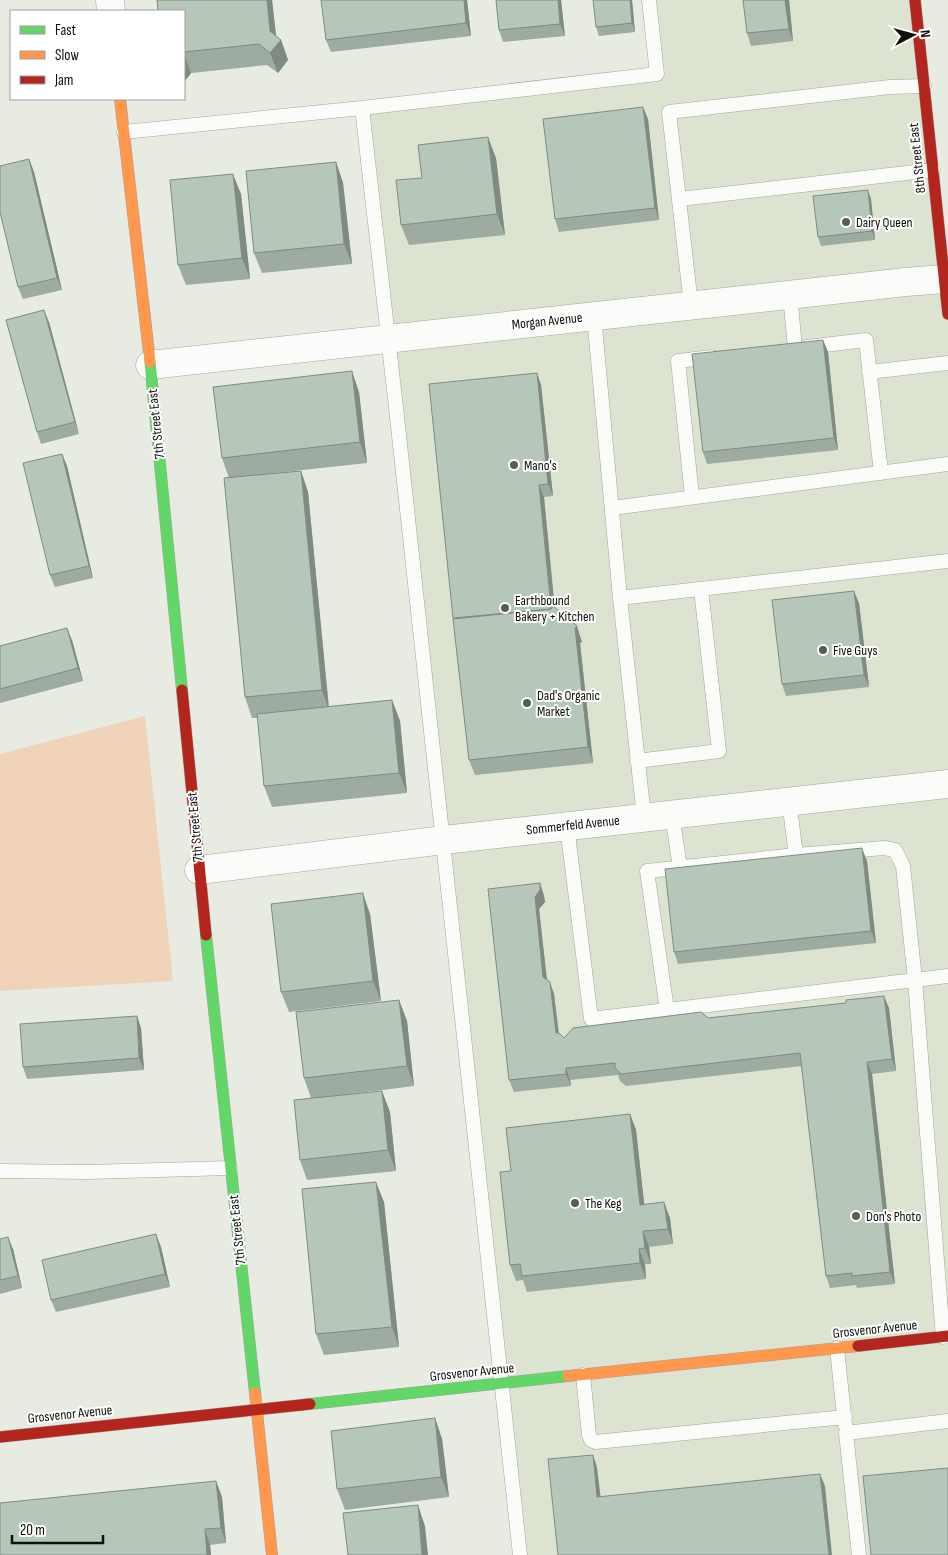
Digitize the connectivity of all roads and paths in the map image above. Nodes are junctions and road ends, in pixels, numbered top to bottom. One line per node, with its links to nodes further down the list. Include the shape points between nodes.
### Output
1 (649, 0): 5 (lane, via 657,74)
2 (915, 0): 3 (street, 8th Street East)
3 (924, 86): 7 (street, 8th Street East); 8 (lane, via 669,112)
4 (120, 100): 6 (street, 7th Street East)
5 (362, 108): 6 (lane); 14 (lane)
6 (124, 132): 17 (street, 7th Street East)
7 (933, 170): 8 (lane); 9 (street, 8th Street East)
8 (680, 199): 11 (lane)
9 (944, 279): 10 (street, Morgan Avenue); 12 (street, 8th Street East)
10 (790, 295): 11 (street, Morgan Avenue); 18 (lane, via 790,348 866,340)
11 (691, 305): 13 (street, Morgan Avenue)
12 (948, 314)
13 (594, 316): 14 (street, Morgan Avenue); 22 (lane)
14 (389, 338): 17 (street, Morgan Avenue); 32 (lane)
15 (727, 355): 21 (lane, via 678,361)
16 (948, 363): 18 (lane)
17 (150, 365): 35 (street, 7th Street East)
18 (869, 372): 20 (lane)
19 (948, 464): 20 (lane)
20 (881, 473): 21 (lane)
21 (692, 497): 22 (lane)
22 (612, 508): 25 (lane)
23 (948, 561): 24 (lane)
24 (700, 589): 25 (lane); 26 (lane, via 719,751)
25 (620, 598): 26 (lane)
26 (638, 761): 30 (lane)
27 (948, 784): 28 (street, Sommerfeld Avenue)
28 (789, 801): 29 (street, Sommerfeld Avenue); 33 (lane)
29 (672, 814): 30 (street, Sommerfeld Avenue); 34 (lane)
30 (644, 817): 31 (street, Sommerfeld Avenue)
31 (567, 826): 32 (street, Sommerfeld Avenue); 38 (lane, via 591,1019)
32 (444, 840): 35 (street, Sommerfeld Avenue); 44 (lane)
33 (796, 855): 34 (lane); 37 (lane, via 884,848 896,850 903,866)
34 (680, 868): 38 (lane, via 647,872)
35 (199, 870): 39 (street, 7th Street East)
36 (948, 976): 37 (lane)
37 (915, 980): 38 (lane); 41 (lane)
38 (667, 1010)
39 (230, 1168): 40 (lane); 45 (street, 7th Street East)
40 (0, 1171)
41 (945, 1337): 42 (street, Grosvenor Avenue)
42 (837, 1348): 43 (street, Grosvenor Avenue); 46 (lane)
43 (583, 1375): 44 (street, Grosvenor Avenue); 46 (lane, via 589,1434 596,1442)
44 (503, 1384): 45 (street, Grosvenor Avenue); 51 (lane)
45 (257, 1409): 49 (street, Grosvenor Avenue); 50 (street, 7th Street East)
46 (845, 1417): 48 (lane)
47 (948, 1421): 48 (lane)
48 (846, 1432): 52 (lane)
49 (0, 1437)
50 (272, 1555)
51 (520, 1555)
52 (859, 1555)

